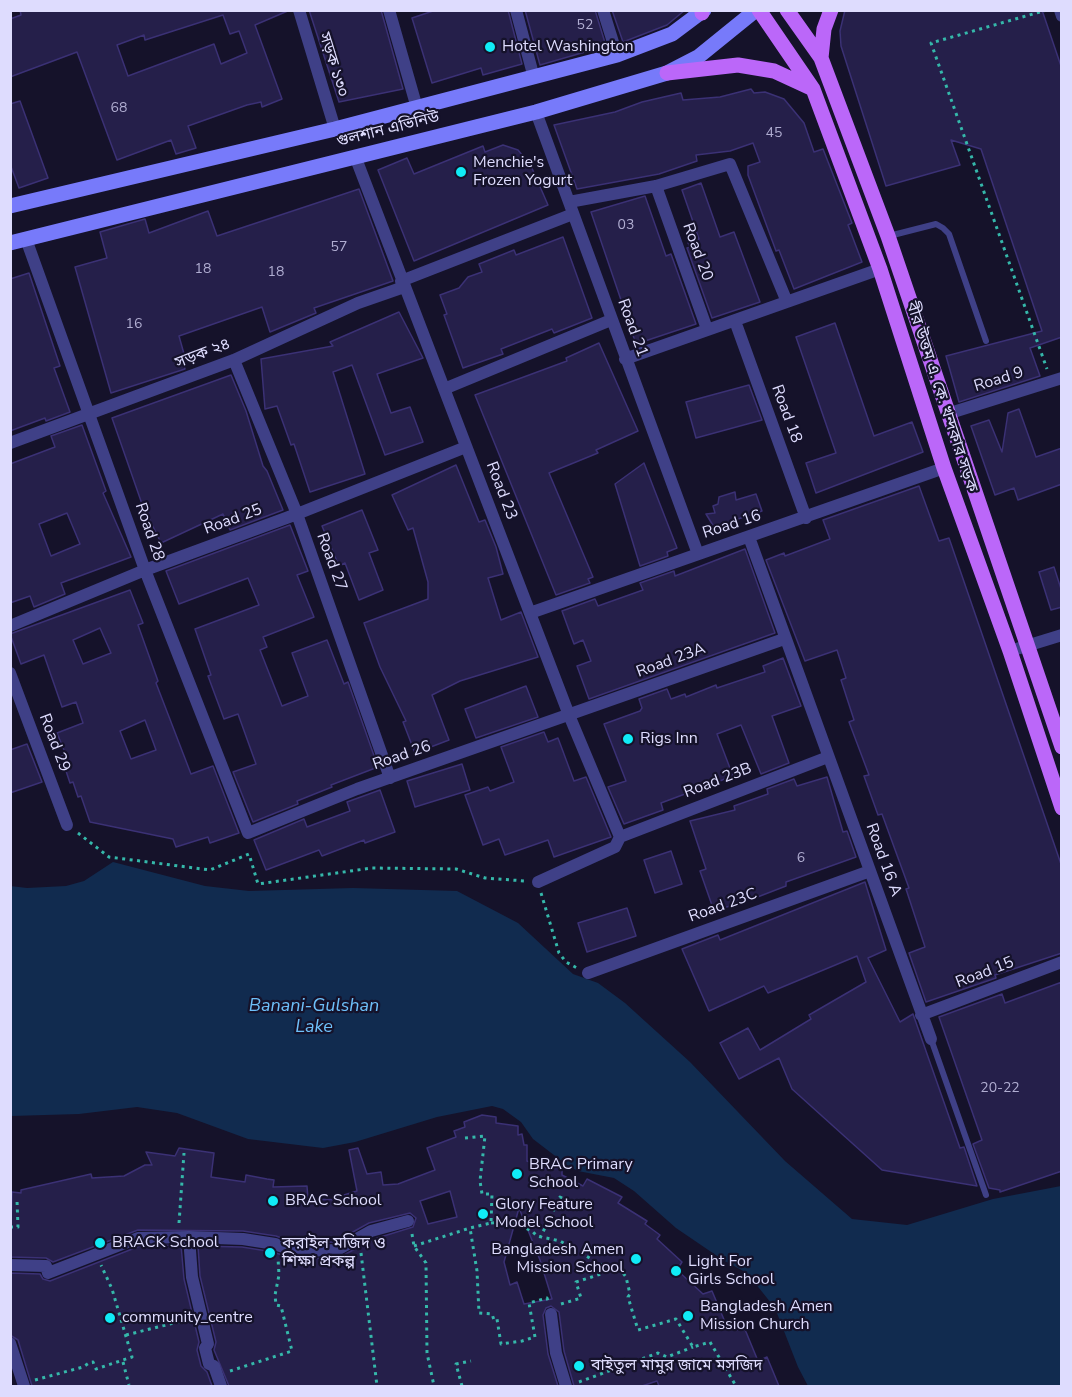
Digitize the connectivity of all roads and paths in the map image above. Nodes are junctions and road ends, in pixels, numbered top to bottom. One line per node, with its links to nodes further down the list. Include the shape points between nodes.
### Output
1 (299, 10): 19 (street, সড়ক ১৩০)
2 (389, 10): 17 (street)
3 (516, 10): 15 (street)
4 (603, 10): 12 (street)
5 (758, 10): 14 (main road, গুলশান এভিনিউ, via 698,57); 16 (main road, বীর উত্তম এ. কে. খন্দকার সড়ক)
6 (787, 10): 13 (main road, বীর উত্তম এ. কে. খন্দকার সড়ক)
7 (831, 10): 13 (main road)
8 (1047, 10): 36 (path, via 931,43)
9 (1060, 10): 11 (street)
10 (703, 11): 12 (main road, গুলশান এভিনিউ, via 672,34)
11 (1062, 16)
12 (618, 56): 15 (main road, গুলশান এভিনিউ)
13 (821, 58): 24 (main road, বীর উত্তম এ. কে. খন্দকার সড়ক)
14 (667, 73): 16 (main road, via 738,65 774,71); 18 (main road, গুলশান এভিনিউ)
15 (534, 78): 17 (main road, গুলশান এভিনিউ)
16 (813, 89): 27 (main road, বীর উত্তম এ. কে. খন্দকার সড়ক)
17 (417, 108): 19 (main road, গুলশান এভিনিউ)
18 (536, 112): 20 (main road, গুলশান এভিনিউ); 23 (street, Road 21)
19 (335, 129): 22 (main road, গুলশান এভিনিউ)
20 (355, 156): 25 (main road, গুলশান এভিনিউ); 28 (street, Road 23)
21 (656, 186): 23 (street, সড়ক ২৪); 29 (street, সড়ক ২৪, via 730,164); 32 (street, Road 20)
22 (10, 206)
23 (571, 208): 28 (street, সড়ক ২৪); 30 (street, Road 21)
24 (888, 236): 33 (lane, via 936,224 944,228); 39 (main road, বীর উত্তম এ. কে. খন্দকার সড়ক)
25 (26, 239): 26 (main road, গুলশান এভিনিউ); 38 (street, Road 28)
26 (10, 243)
27 (880, 269): 29 (street); 42 (main road, বীর উত্তম এ. কে. খন্দকার সড়ক)
28 (402, 284): 35 (street, সড়ক ২৪); 37 (street, Road 23)
29 (787, 302): 31 (street)
30 (611, 320): 34 (street, Road 21); 37 (street)
31 (735, 321): 32 (street); 44 (street, Road 18)
32 (707, 330): 34 (street)
33 (986, 341)
34 (626, 359): 46 (street, Road 21)
35 (234, 360): 38 (street, সড়ক ২৪); 43 (street, Road 27)
36 (1056, 380): 39 (street, Road 9)
37 (444, 389): 41 (street, Road 23)
38 (90, 413): 40 (street, সড়ক ২৪); 47 (street, Road 28)
39 (947, 414): 52 (main road, বীর উত্তম এ. কে. খন্দকার সড়ক)
40 (10, 443)
41 (466, 447): 43 (street, Road 25); 48 (street, Road 23)
42 (944, 468): 44 (street, Road 16); 53 (main road, বীর উত্তম এ. কে. খন্দকার সড়ক)
43 (297, 514): 47 (street, Road 25); 58 (street, Road 27)
44 (806, 518): 45 (street, Road 16)
45 (748, 537): 46 (street, Road 16); 51 (street, Road 16 A)
46 (698, 554): 48 (street, Road 16)
47 (145, 570): 49 (street, Road 25); 61 (street, Road 28)
48 (530, 613): 55 (street, Road 23)
49 (10, 626)
50 (1062, 634): 52 (street)
51 (784, 639): 55 (street, Road 23A); 57 (street, Road 16 A)
52 (1028, 645): 53 (street); 56 (main road, বীর উত্তম এ. কে. খন্দকার সড়ক)
53 (1010, 651): 59 (main road, বীর উত্তম এ. কে. খন্দকার সড়ক)
54 (10, 673): 60 (street, Road 29)
55 (569, 715): 58 (street, Road 26); 62 (street, Road 23)
56 (1062, 747)
57 (828, 757): 62 (street, Road 23B); 63 (street, Road 16 A)
58 (390, 778): 61 (street, Road 26)
59 (1062, 808)
60 (67, 825): 64 (path, via 109,857 210,870 249,854 258,884 321,873 396,868 456,869 485,878)
61 (248, 833)
62 (620, 837): 64 (street, Road 23B, via 615,847)
63 (870, 871): 66 (street, Road 23C); 67 (street, Road 16 A)
64 (538, 882): 66 (path, via 559,953 566,962)
65 (1062, 962): 67 (street, Road 15)
66 (588, 973)
67 (921, 1015): 68 (street, Road 16 A)
68 (930, 1039): 71 (lane, Road 16 A)
69 (465, 1138): 75 (path, via 485,1136 480,1181 482,1194 492,1194)
70 (184, 1153): 78 (path)
71 (986, 1195)
72 (17, 1200): 76 (path, via 18,1227)
73 (580, 1207): 79 (path, via 560,1197)
74 (408, 1221): 80 (street); 82 (path)
75 (490, 1222): 77 (path); 79 (path, via 510,1221)
76 (10, 1227)
77 (470, 1228): 82 (path); 86 (path, via 479,1313 492,1314 497,1319 501,1344 535,1337 529,1303 547,1298)
78 (184, 1237): 81 (street, via 243,1239); 83 (street, via 138,1238); 87 (street)
79 (540, 1238): 85 (path, via 560,1240)
80 (359, 1239): 81 (street, via 337,1250 294,1251); 96 (path)
81 (279, 1246): 93 (path, via 276,1305 281,1306 292,1351)
82 (414, 1246): 97 (path, via 426,1263 427,1353)
83 (96, 1256): 84 (street, via 48,1273 46,1266); 88 (path, via 112,1289)
84 (10, 1264)
85 (607, 1269): 86 (path, via 576,1282 581,1298); 90 (path, via 616,1264 626,1277 639,1330 676,1318)
86 (551, 1310): 99 (street, via 556,1353)
87 (200, 1317): 88 (path); 93 (street, via 209,1364 214,1366)
88 (126, 1335): 92 (path, via 132,1357)
89 (10, 1343): 94 (street)
90 (693, 1347): 99 (path, via 667,1358 658,1353); 100 (path, via 709,1340)
91 (471, 1361): 98 (path, via 456,1364)
92 (123, 1362): 94 (path, via 96,1369 93,1362); 95 (path)
93 (219, 1381)
94 (24, 1385)
95 (129, 1385)
96 (377, 1386)
97 (434, 1386)
98 (462, 1386)
99 (566, 1386)
100 (736, 1386)

